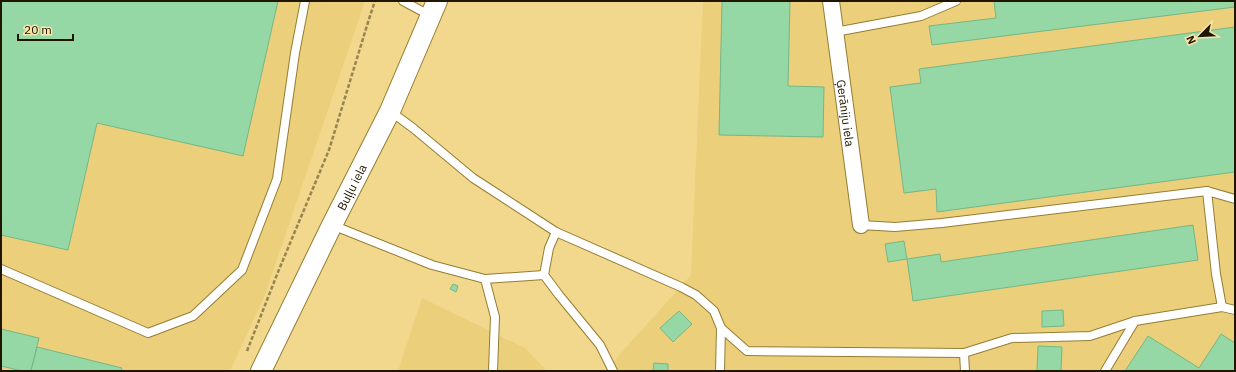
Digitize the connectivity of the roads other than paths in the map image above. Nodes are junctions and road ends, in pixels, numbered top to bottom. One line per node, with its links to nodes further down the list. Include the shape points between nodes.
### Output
1 (304, 1): 13 (lane, via 277,178 242,270 193,316 148,333)
2 (403, 1): 5 (lane)
3 (831, 1): 6 (street, Ģerāniju iela)
4 (956, 1): 6 (lane, via 921,16)
5 (434, 9): 7 (street, Buļļu iela)
6 (835, 32): 11 (street, Ģerāniju iela)
7 (390, 111): 10 (street, Buļļu iela); 12 (lane, via 473,178)
8 (1207, 191): 9 (lane); 11 (lane, via 942,223 895,227); 16 (lane)
9 (1235, 200)
10 (332, 225): 15 (lane, via 432,265); 22 (street, Buļļu iela)
11 (861, 225)
12 (556, 232): 14 (lane, via 549,248); 19 (lane, via 696,295 714,311)
13 (1, 269)
14 (544, 275): 15 (lane); 23 (lane, via 600,345)
15 (485, 279): 21 (lane, via 495,316)
16 (1222, 307): 17 (lane); 18 (lane)
17 (1235, 310)
18 (1135, 321): 20 (lane, via 1090,336 1012,338); 26 (lane)
19 (721, 328): 20 (lane, via 747,351); 24 (lane)
20 (964, 353): 25 (lane)
21 (495, 370)
22 (261, 371)
23 (613, 371)
24 (720, 371)
25 (965, 371)
26 (1105, 371)

